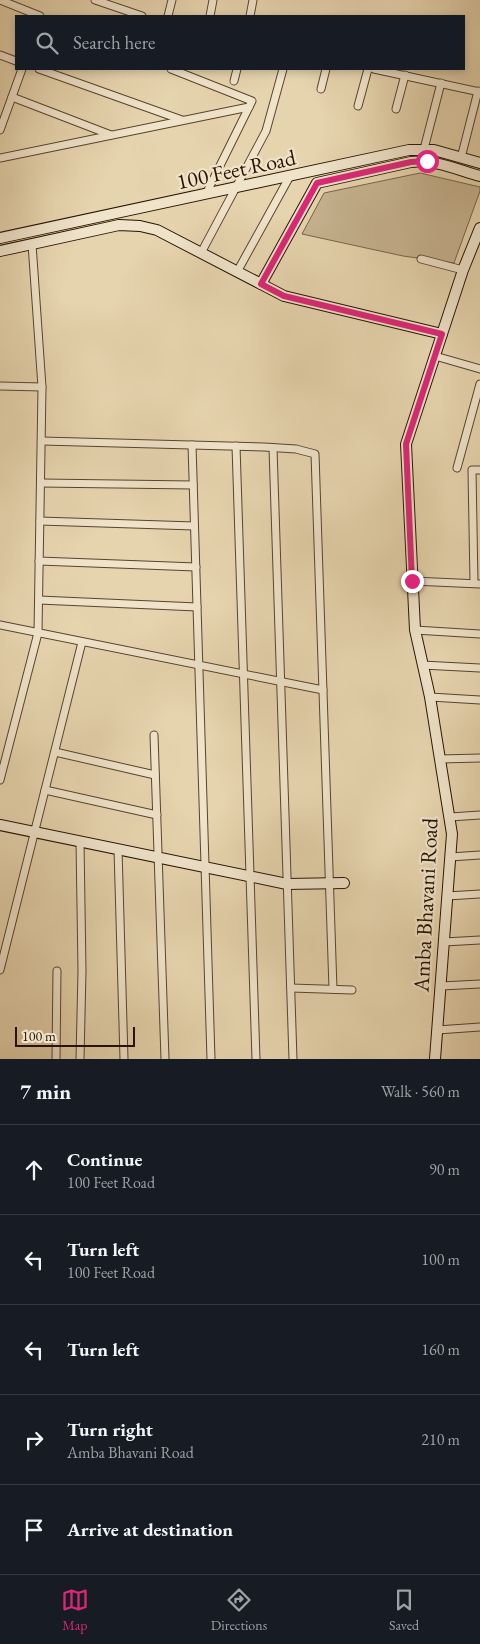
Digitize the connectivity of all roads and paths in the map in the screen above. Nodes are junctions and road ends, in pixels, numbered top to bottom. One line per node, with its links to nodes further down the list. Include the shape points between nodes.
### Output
1 (0, 0): 6 (street)
2 (95, 0): 7 (street)
3 (172, 0): 8 (street)
4 (213, 0): 9 (street)
5 (253, 0): 10 (street)
6 (38, 15)
7 (139, 15)
8 (168, 15)
9 (210, 15)
10 (250, 15)
11 (0, 55): 12 (street)
12 (15, 60)
13 (22, 70): 26 (street)
14 (42, 70): 30 (street)
15 (174, 70): 28 (street, via 252,101)
16 (237, 70): 22 (street)
17 (283, 70): 39 (street, via 268,126)
18 (326, 70): 24 (street)
19 (368, 70): 27 (street)
20 (379, 70): 21 (street)
21 (405, 75): 23 (street); 29 (street)
22 (234, 80)
23 (441, 83): 25 (street); 33 (street)
24 (321, 89)
25 (479, 91): 35 (street)
26 (12, 97): 31 (street); 32 (street)
27 (358, 106)
28 (249, 107): 30 (street); 40 (street)
29 (396, 109)
30 (182, 121): 32 (street)
31 (0, 130)
32 (111, 135): 34 (street)
33 (424, 149): 35 (street, 100 Feet Road); 37 (street, 100 Feet Road)
34 (0, 158)
35 (461, 158): 36 (street, 100 Feet Road)
36 (480, 163)
37 (290, 176): 39 (street, 100 Feet Road); 48 (street)
38 (480, 176): 49 (street, 100 Feet Road, via 422,161 317,183)
39 (237, 188): 40 (street, 100 Feet Road); 45 (street)
40 (206, 194): 42 (street, 100 Feet Road)
41 (480, 228): 47 (street, Amba Bhavani Road)
42 (0, 238)
43 (32, 244): 44 (street); 45 (street, via 130,225 157,230); 55 (street)
44 (0, 251)
45 (201, 253): 48 (street)
46 (421, 260): 47 (street)
47 (463, 270): 50 (street, Amba Bhavani Road)
48 (238, 272): 49 (street)
49 (261, 284): 50 (street, via 284,296)
50 (442, 334): 51 (street, Amba Bhavani Road)
51 (434, 356): 52 (street); 68 (street, Amba Bhavani Road, via 406,444)
52 (480, 369)
53 (480, 384): 60 (street)
54 (0, 386): 55 (street)
55 (42, 387): 56 (street)
56 (42, 441): 57 (street); 62 (street)
57 (192, 445): 58 (street); 63 (street)
58 (236, 446): 59 (street); 80 (street)
59 (273, 448): 81 (street); 82 (street, via 315,454)
60 (457, 468)
61 (480, 470): 69 (street, via 472,470)
62 (41, 483): 63 (street); 64 (street)
63 (193, 485): 65 (street)
64 (40, 521): 65 (street); 66 (street)
65 (194, 526): 67 (street)
66 (39, 561): 67 (street); 70 (street)
67 (196, 567): 71 (street)
68 (412, 581): 69 (street); 73 (street, Amba Bhavani Road)
69 (477, 584)
70 (38, 600): 71 (street); 74 (street)
71 (197, 607): 77 (street)
72 (0, 625): 74 (street)
73 (415, 630): 75 (street); 78 (street, Amba Bhavani Road)
74 (38, 633): 76 (street); 90 (street)
75 (480, 634)
76 (82, 642): 77 (street); 86 (street)
77 (199, 665): 80 (street); 102 (street)
78 (422, 665): 79 (street); 83 (street, Amba Bhavani Road)
79 (480, 668)
80 (244, 674): 81 (street); 103 (street)
81 (281, 682): 82 (street); 104 (street)
82 (323, 690): 105 (street)
83 (430, 697): 84 (street); 88 (street, Amba Bhavani Road)
84 (480, 700)
85 (154, 735): 89 (street)
86 (55, 752): 89 (street); 91 (street)
87 (480, 758): 88 (street)
88 (440, 759): 94 (street, Amba Bhavani Road)
89 (155, 775): 92 (street)
90 (0, 780)
91 (45, 790): 92 (street); 96 (street)
92 (157, 815): 100 (street)
93 (480, 815): 94 (street)
94 (450, 817): 101 (street, Amba Bhavani Road)
95 (0, 825): 96 (street)
96 (34, 832): 97 (street); 111 (street)
97 (80, 841): 98 (street); 121 (street)
98 (118, 849): 100 (street); 122 (street)
99 (480, 855): 101 (street)
100 (158, 857): 102 (street); 123 (street)
101 (450, 857): 108 (street, Amba Bhavani Road)
102 (206, 867): 103 (street); 124 (street)
103 (250, 876): 104 (street); 125 (street)
104 (287, 884): 105 (street); 115 (street)
105 (330, 884): 106 (street); 116 (street)
106 (344, 884)
107 (480, 894): 108 (street)
108 (447, 896): 110 (street, Amba Bhavani Road)
109 (480, 940): 110 (street)
110 (444, 942): 114 (street, Amba Bhavani Road)
111 (0, 970)
112 (57, 971): 120 (street)
113 (480, 984): 114 (street)
114 (440, 986): 119 (street, Amba Bhavani Road)
115 (291, 988): 116 (street); 126 (street)
116 (333, 989): 117 (street)
117 (352, 990)
118 (480, 1027): 119 (street)
119 (437, 1030): 127 (street, Amba Bhavani Road)
120 (56, 1059)
121 (80, 1059)
122 (124, 1059)
123 (165, 1059)
124 (211, 1059)
125 (256, 1059)
126 (293, 1059)
127 (435, 1059)

